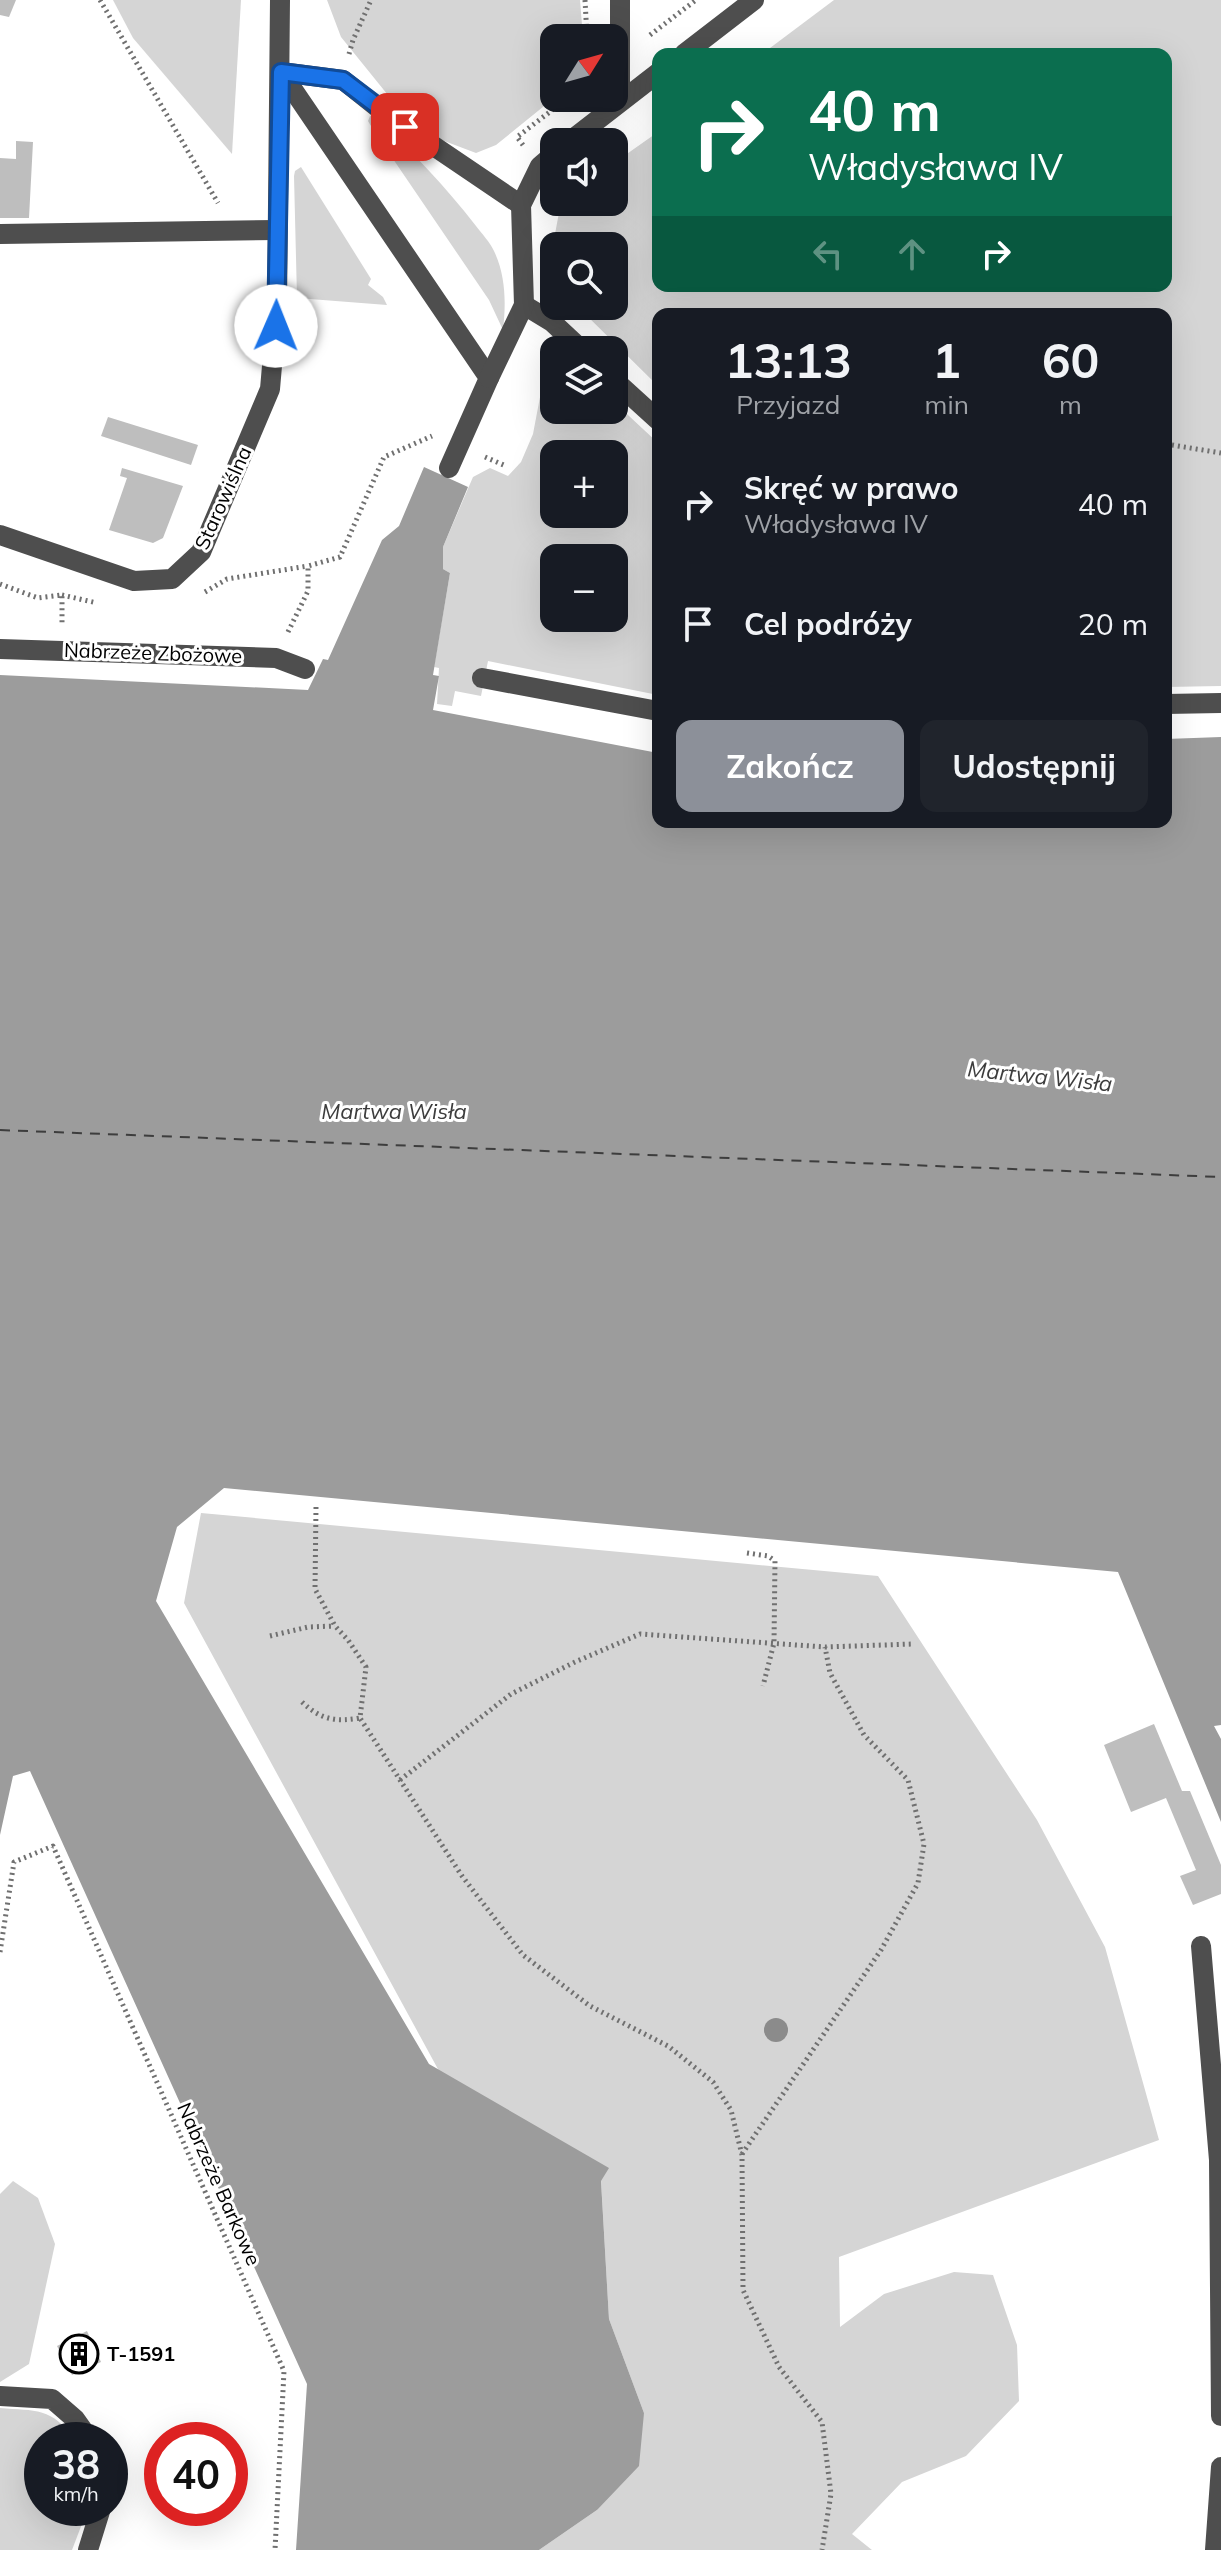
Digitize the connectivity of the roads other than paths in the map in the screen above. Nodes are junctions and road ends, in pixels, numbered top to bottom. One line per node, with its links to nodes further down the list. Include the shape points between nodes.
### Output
1 (280, 0): 6 (street, Starowiślna)
2 (620, 0): 4 (street)
3 (754, 0): 5 (street)
4 (620, 24)
5 (692, 48)
6 (281, 72): 12 (street, via 343,80); 13 (street, Starowiślna); 17 (street)
7 (652, 77): 8 (street)
8 (628, 95)
9 (606, 112): 10 (street)
10 (586, 128)
11 (540, 166): 12 (street)
12 (521, 205): 15 (street)
13 (277, 230): 14 (street); 21 (street, Starowiślna, via 270,389 201,552 172,579 134,581)
14 (0, 234)
15 (524, 305): 16 (street); 17 (street)
16 (567, 336)
17 (489, 378): 20 (street)
18 (628, 393): 19 (street)
19 (652, 415)
20 (449, 468)
21 (0, 535)
22 (0, 649): 23 (street, Nabrzeże Zbożowe, via 276,658)
23 (305, 669)
24 (482, 678): 27 (street)
25 (1221, 703): 26 (street)
26 (1172, 704)
27 (652, 710)
28 (1201, 1946): 30 (street, via 1219,2160)
29 (0, 2396): 31 (street, via 52,2399)
30 (1221, 2416)
31 (77, 2422)
32 (1221, 2467): 35 (street)
33 (95, 2526): 34 (street)
34 (88, 2550)
35 (1215, 2550)

